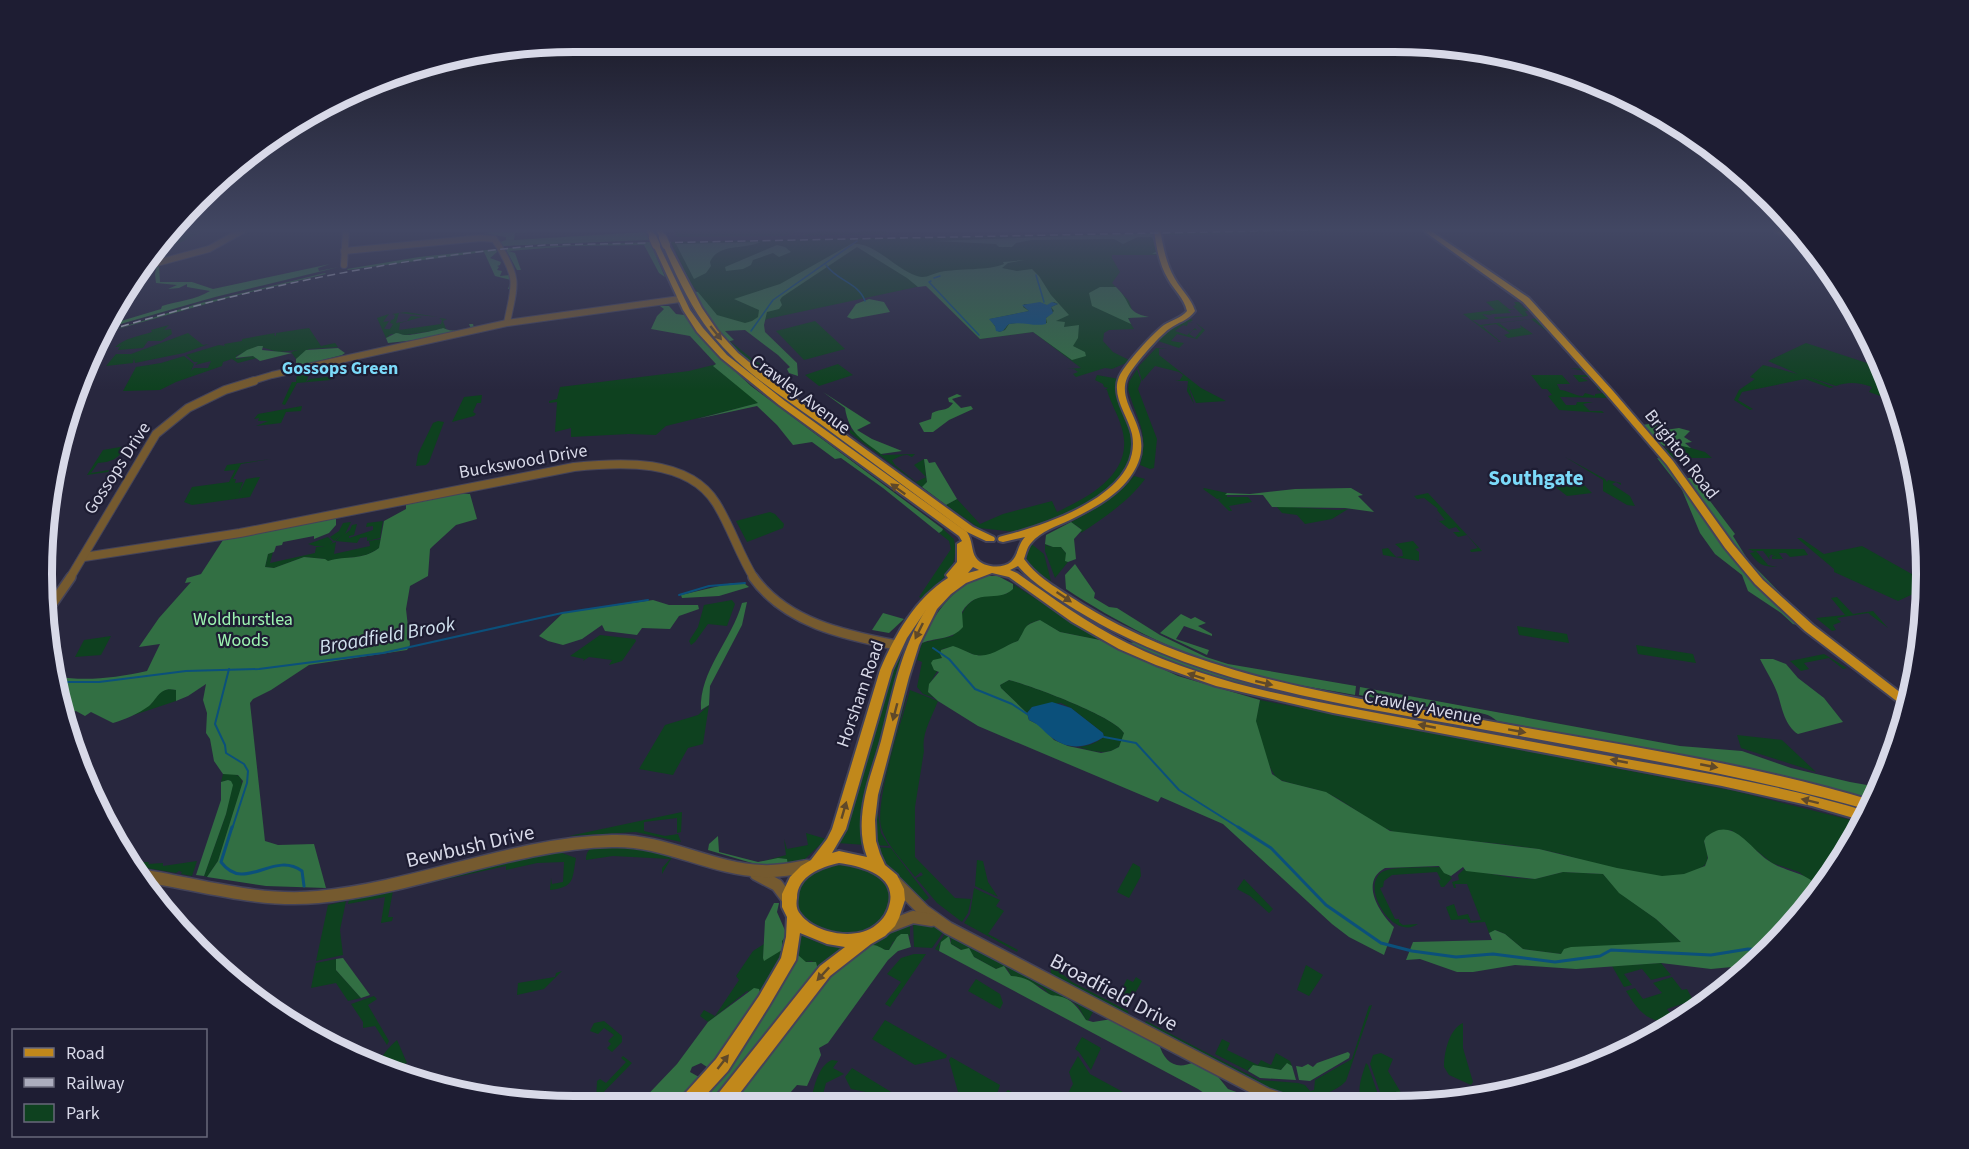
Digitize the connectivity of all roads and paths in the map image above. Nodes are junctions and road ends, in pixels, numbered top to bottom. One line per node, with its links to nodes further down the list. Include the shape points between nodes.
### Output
1 (514, 283): 8 (street)
2 (676, 283): 6 (main road, Crawley Avenue)
3 (679, 283): 6 (main road)
4 (1175, 283): 10 (main road, via 1189,304 1190,314 1161,332 1124,377 1122,393 1137,443 1124,479 1095,502)
5 (1501, 283): 20 (main road, Brighton Road, via 1526,300 1610,393 1670,463 1759,582 1809,628)
6 (682, 295): 7 (street, Gossops Drive); 7 (street); 9 (main road, Crawley Avenue, one-way to 6, via 752,380 700,331); 11 (main road, Crawley Avenue, one-way to 11, via 724,343 762,377 969,529)
7 (623, 306): 8 (street, Gossops Drive)
8 (507, 323): 15 (street, Gossops Drive, via 266,376 193,405 156,434)
9 (945, 523): 13 (main road, Crawley Avenue, via 966,537); 17 (main road, via 961,541 963,558)
10 (1044, 528): 12 (main road); 14 (main road, via 1027,540)
11 (990, 539): 12 (main road); 13 (main road, via 975,544)
12 (1003, 539): 14 (main road, via 1014,543)
13 (971, 556): 16 (main road, via 981,567); 17 (main road, Horsham Road, via 964,572)
14 (1020, 556): 16 (main road, via 1010,567); 21 (main road, Crawley Avenue, one-way to 21, via 1025,568 1046,585 1117,630 1168,654 1226,674 1762,777)
15 (84, 557): 18 (street, Gossops Drive); 19 (street, Buckswood Drive, via 240,533 574,467 638,465 678,474 707,492 752,576 784,608 834,631)
16 (995, 570): 22 (main road, Crawley Avenue, one-way to 16, via 1722,781 1333,709 1216,682 1123,646 1013,575); 24 (main road, Horsham Road, one-way to 24, via 970,576 950,590 929,613 913,644 869,813 870,846)
17 (938, 590): 19 (main road, Horsham Road)
18 (54, 601)
19 (897, 645): 23 (main road, Horsham Road, one-way to 19, via 839,829 883,679)
20 (1901, 699)
21 (1864, 804)
22 (1858, 814)
23 (813, 863): 24 (main road, via 839,856); 25 (street, Bewbush Drive, via 780,873); 28 (main road, via 792,885)
24 (879, 867): 27 (main road)
25 (750, 871): 26 (street, Bewbush Drive, via 659,845 616,840 565,845 317,898 264,897); 28 (street, via 777,885)
26 (148, 876)
27 (895, 883): 30 (street, Broadfield Drive); 31 (main road, via 897,908 891,920)
28 (789, 901): 29 (main road)
29 (794, 920): 31 (main road, via 810,932 842,940); 33 (main road, one-way to 29, via 722,1065 781,972 791,949)
30 (943, 925): 31 (street, Broadfield Drive, via 913,917); 32 (street, Broadfield Drive)
31 (875, 934): 34 (main road, one-way to 34, via 825,971)
32 (1266, 1094): 35 (street, Broadfield Drive)
33 (694, 1096)
34 (727, 1096)
35 (1271, 1096)

